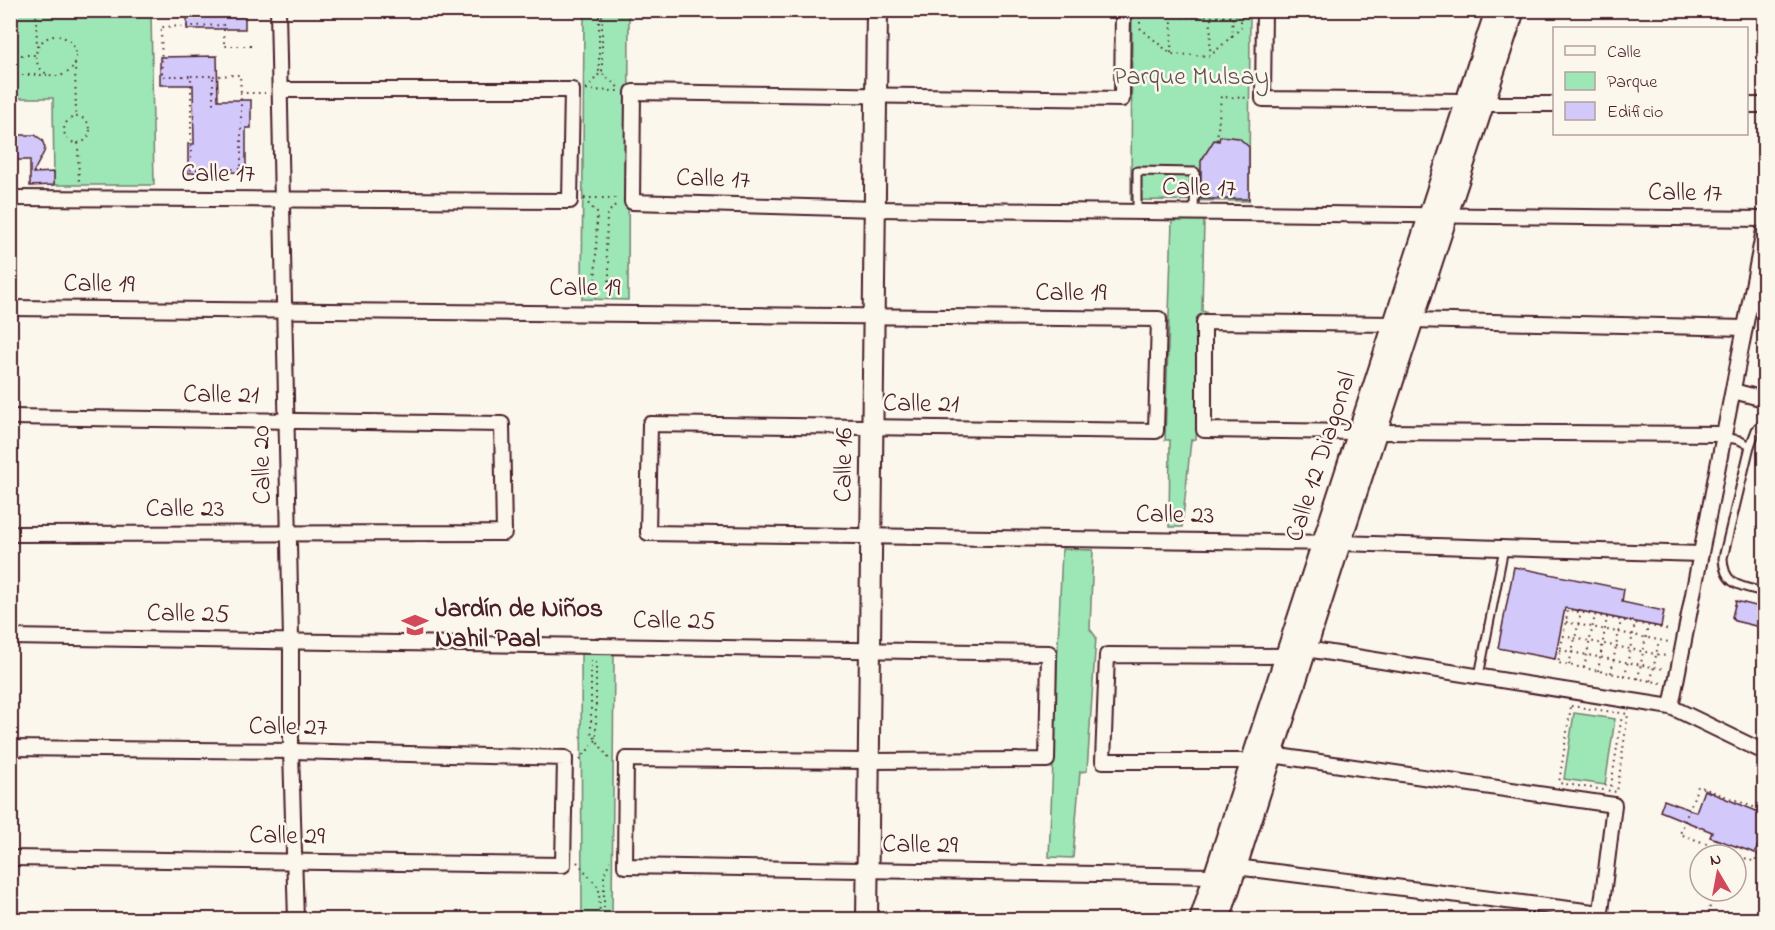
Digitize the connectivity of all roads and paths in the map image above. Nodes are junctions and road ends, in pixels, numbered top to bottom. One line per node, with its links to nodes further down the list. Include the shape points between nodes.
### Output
1 (36, 10): 21 (path)
2 (278, 10): 34 (street, Calle 20)
3 (600, 10): 27 (path)
4 (877, 10): 36 (street, Calle 16)
5 (1140, 10): 13 (path)
6 (1152, 10): 14 (path)
7 (1233, 10): 17 (path)
8 (1241, 10): 18 (path)
9 (1496, 10): 38 (street, Calle 12 Diagonal)
10 (1514, 10): 38 (street, Calle 12 Diagonal)
11 (1126, 13): 13 (path); 36 (street, via 1122,99)
12 (1258, 14): 18 (path); 37 (street)
13 (1140, 16): 14 (path); 22 (path, via 1140,28)
14 (1152, 16): 15 (path)
15 (1172, 16): 16 (path); 22 (path)
16 (1211, 17): 17 (path); 25 (path)
17 (1232, 17): 18 (path); 19 (path)
18 (1241, 17): 19 (path, via 1241,28)
19 (1232, 36): 25 (path)
20 (251, 46): 30 (path, via 224,46 224,25 161,27 162,76)
21 (37, 48): 24 (path); 26 (path, via 46,39 59,36 74,48)
22 (1171, 54): 25 (path)
23 (21, 55): 24 (path)
24 (36, 55): 29 (path, via 39,67)
25 (1210, 56)
26 (75, 61): 29 (path, via 62,75); 43 (path)
27 (601, 72): 32 (path); 33 (path)
28 (10, 75): 29 (path)
29 (49, 75)
30 (191, 76): 31 (path); 35 (path, via 191,170 241,169)
31 (213, 76): 35 (path, via 240,75); 42 (path)
32 (579, 90): 33 (path); 34 (street); 49 (street)
33 (628, 91): 36 (street); 50 (street)
34 (274, 92): 35 (path); 48 (street, Calle 20)
35 (241, 93)
36 (876, 95): 51 (street, Calle 16)
37 (1257, 99): 38 (street); 44 (path, via 1221,97)
38 (1475, 102): 39 (street); 54 (street, Calle 12 Diagonal)
39 (1553, 104)
40 (1748, 105): 41 (street)
41 (1764, 105)
42 (213, 108)
43 (76, 117): 45 (path, via 84,119 90,129 86,140); 45 (path, via 68,120 64,133)
44 (1217, 140)
45 (78, 143): 46 (path)
46 (79, 188)
47 (10, 198): 48 (street, Calle 17)
48 (282, 199): 49 (street, Calle 17); 60 (street, Calle 20)
49 (577, 199): 50 (path); 57 (path, via 597,213)
50 (626, 200): 51 (street, Calle 17); 58 (path, via 607,214)
51 (875, 209): 52 (street, Calle 17); 61 (street, Calle 16)
52 (1137, 212): 53 (street, Calle 17); 53 (lane, via 1137,171 1196,172)
53 (1194, 213): 54 (street, Calle 17)
54 (1438, 216): 55 (street, Calle 17); 62 (street, Calle 12 Diagonal)
55 (1764, 219)
56 (1764, 230): 63 (street)
57 (595, 302)
58 (609, 302)
59 (10, 309): 60 (street, Calle 19)
60 (284, 311): 61 (street, Calle 19); 67 (street, Calle 20)
61 (873, 316): 69 (street, Calle 16); 70 (street, Calle 19, via 1159,319)
62 (1403, 322): 63 (street); 71 (street, Calle 12 Diagonal); 71 (street, via 1204,322 1204,430)
63 (1745, 328): 64 (street)
64 (1733, 391): 65 (street); 72 (street)
65 (1764, 399)
66 (10, 417): 67 (street, Calle 21)
67 (286, 421): 74 (street, Calle 21, via 502,424); 77 (street, Calle 20)
68 (1764, 423): 73 (lane, via 1756,430)
69 (872, 429): 70 (street, Calle 21); 75 (street, Calle 21, via 650,424); 78 (street, Calle 16)
70 (1156, 431)
71 (1367, 432): 72 (street); 79 (street, Calle 12 Diagonal)
72 (1724, 435): 73 (lane); 81 (street)
73 (1750, 446): 82 (lane, via 1723,566 1736,584)
74 (504, 533): 77 (street, Calle 23)
75 (648, 533): 78 (street, Calle 23)
76 (10, 534): 77 (street, Calle 23)
77 (289, 534): 100 (street, Calle 20)
78 (871, 535): 79 (street, Calle 23); 108 (street, Calle 16)
79 (1331, 543): 80 (street, Calle 23); 106 (street, Calle 12 Diagonal); 116 (street, Calle 12 Diagonal)
80 (1504, 548): 81 (street, Calle 23); 128 (lane)
81 (1701, 554): 133 (street)
82 (1764, 591)
83 (1581, 612): 84 (path); 87 (path, via 1568,610); 89 (path)
84 (1595, 615): 85 (path); 91 (path)
85 (1607, 617): 86 (path); 92 (path)
86 (1621, 620): 88 (path); 94 (path)
87 (1566, 622): 89 (path); 96 (path)
88 (1635, 623): 90 (path); 95 (path)
89 (1578, 624): 91 (path); 99 (path)
90 (1648, 625): 93 (path); 98 (path)
91 (1592, 627): 92 (path); 102 (path)
92 (1605, 630): 94 (path); 104 (path)
93 (1677, 631)
94 (1619, 632): 95 (path); 105 (path)
95 (1632, 635): 98 (path); 107 (path)
96 (1563, 636): 99 (path); 109 (path)
97 (10, 637): 100 (street, Calle 25)
98 (1646, 637): 101 (path); 110 (path)
99 (1575, 638): 102 (path); 111 (path)
100 (291, 640): 108 (street, Calle 25); 139 (street, Calle 20)
101 (1659, 640): 103 (path); 114 (path)
102 (1589, 641): 104 (path); 115 (path)
103 (1675, 643)
104 (1603, 644): 105 (path); 117 (path)
105 (1616, 646): 107 (path); 119 (path)
106 (1306, 649): 128 (street); 141 (street, Calle 12 Diagonal)
107 (1630, 649): 110 (path); 120 (path)
108 (870, 650): 142 (street, Calle 16); 142 (street, Calle 25, via 1049,653 1047,760)
109 (1560, 650): 111 (path); 121 (path, via 1558,663)
110 (1643, 651): 114 (path); 122 (path)
111 (1572, 652): 115 (path); 121 (path)
112 (591, 654): 137 (path, via 591,732)
113 (596, 654): 137 (path)
114 (1656, 654): 118 (path); 124 (path)
115 (1586, 655): 117 (path); 123 (path)
116 (1286, 656): 143 (street, Calle 12 Diagonal); 143 (street, via 1107,655 1102,761)
117 (1600, 657): 119 (path); 125 (path)
118 (1672, 657)
119 (1614, 660): 120 (path); 127 (path)
120 (1627, 662): 122 (path); 129 (path)
121 (1569, 665): 123 (path)
122 (1641, 665): 124 (path); 130 (path)
123 (1584, 668): 125 (path)
124 (1654, 668): 126 (path); 131 (path)
125 (1598, 671): 127 (path)
126 (1670, 671)
127 (1611, 673): 129 (path)
128 (1479, 676): 133 (street)
129 (1625, 676): 130 (path)
130 (1638, 679): 131 (path)
131 (1651, 681): 132 (path)
132 (1667, 684)
133 (1671, 707): 140 (street)
134 (1622, 714): 134 (path, via 1571,706 1559,783 1617,792 1628,714); 136 (path)
135 (1615, 719): 136 (path)
136 (1621, 720): 146 (path, via 1611,786)
137 (596, 740): 144 (path); 145 (path)
138 (10, 748): 139 (street, Calle 27)
139 (291, 752): 144 (street, Calle 27); 152 (street, Calle 20)
140 (1764, 752)
141 (1272, 755): 155 (street, Calle 12 Diagonal); 159 (street, via 1614,805)
142 (869, 761): 156 (street, Calle 16); 156 (street, Calle 29, via 626,759 625,866)
143 (1252, 761): 157 (street, Calle 12 Diagonal)
144 (571, 762): 154 (street)
145 (611, 763)
146 (1605, 785)
147 (1764, 811): 149 (path, via 1698,786 1680,834)
148 (1764, 837): 151 (path, via 1755,862)
149 (1704, 843)
150 (10, 858): 152 (street, Calle 29)
151 (1748, 859)
152 (295, 861): 154 (street, Calle 29); 160 (street, Calle 20)
153 (610, 861): 161 (path, via 603,874)
154 (569, 863): 161 (path, via 599,888)
155 (1236, 867): 159 (street); 164 (street, Calle 12 Diagonal)
156 (867, 869): 157 (street, Calle 29); 162 (street, Calle 16)
157 (1214, 876): 163 (street, Calle 12 Diagonal)
158 (1710, 903): 165 (path)
159 (1600, 916)
160 (296, 920)
161 (602, 920)
162 (867, 920)
163 (1200, 920)
164 (1219, 920)
165 (1708, 920)

